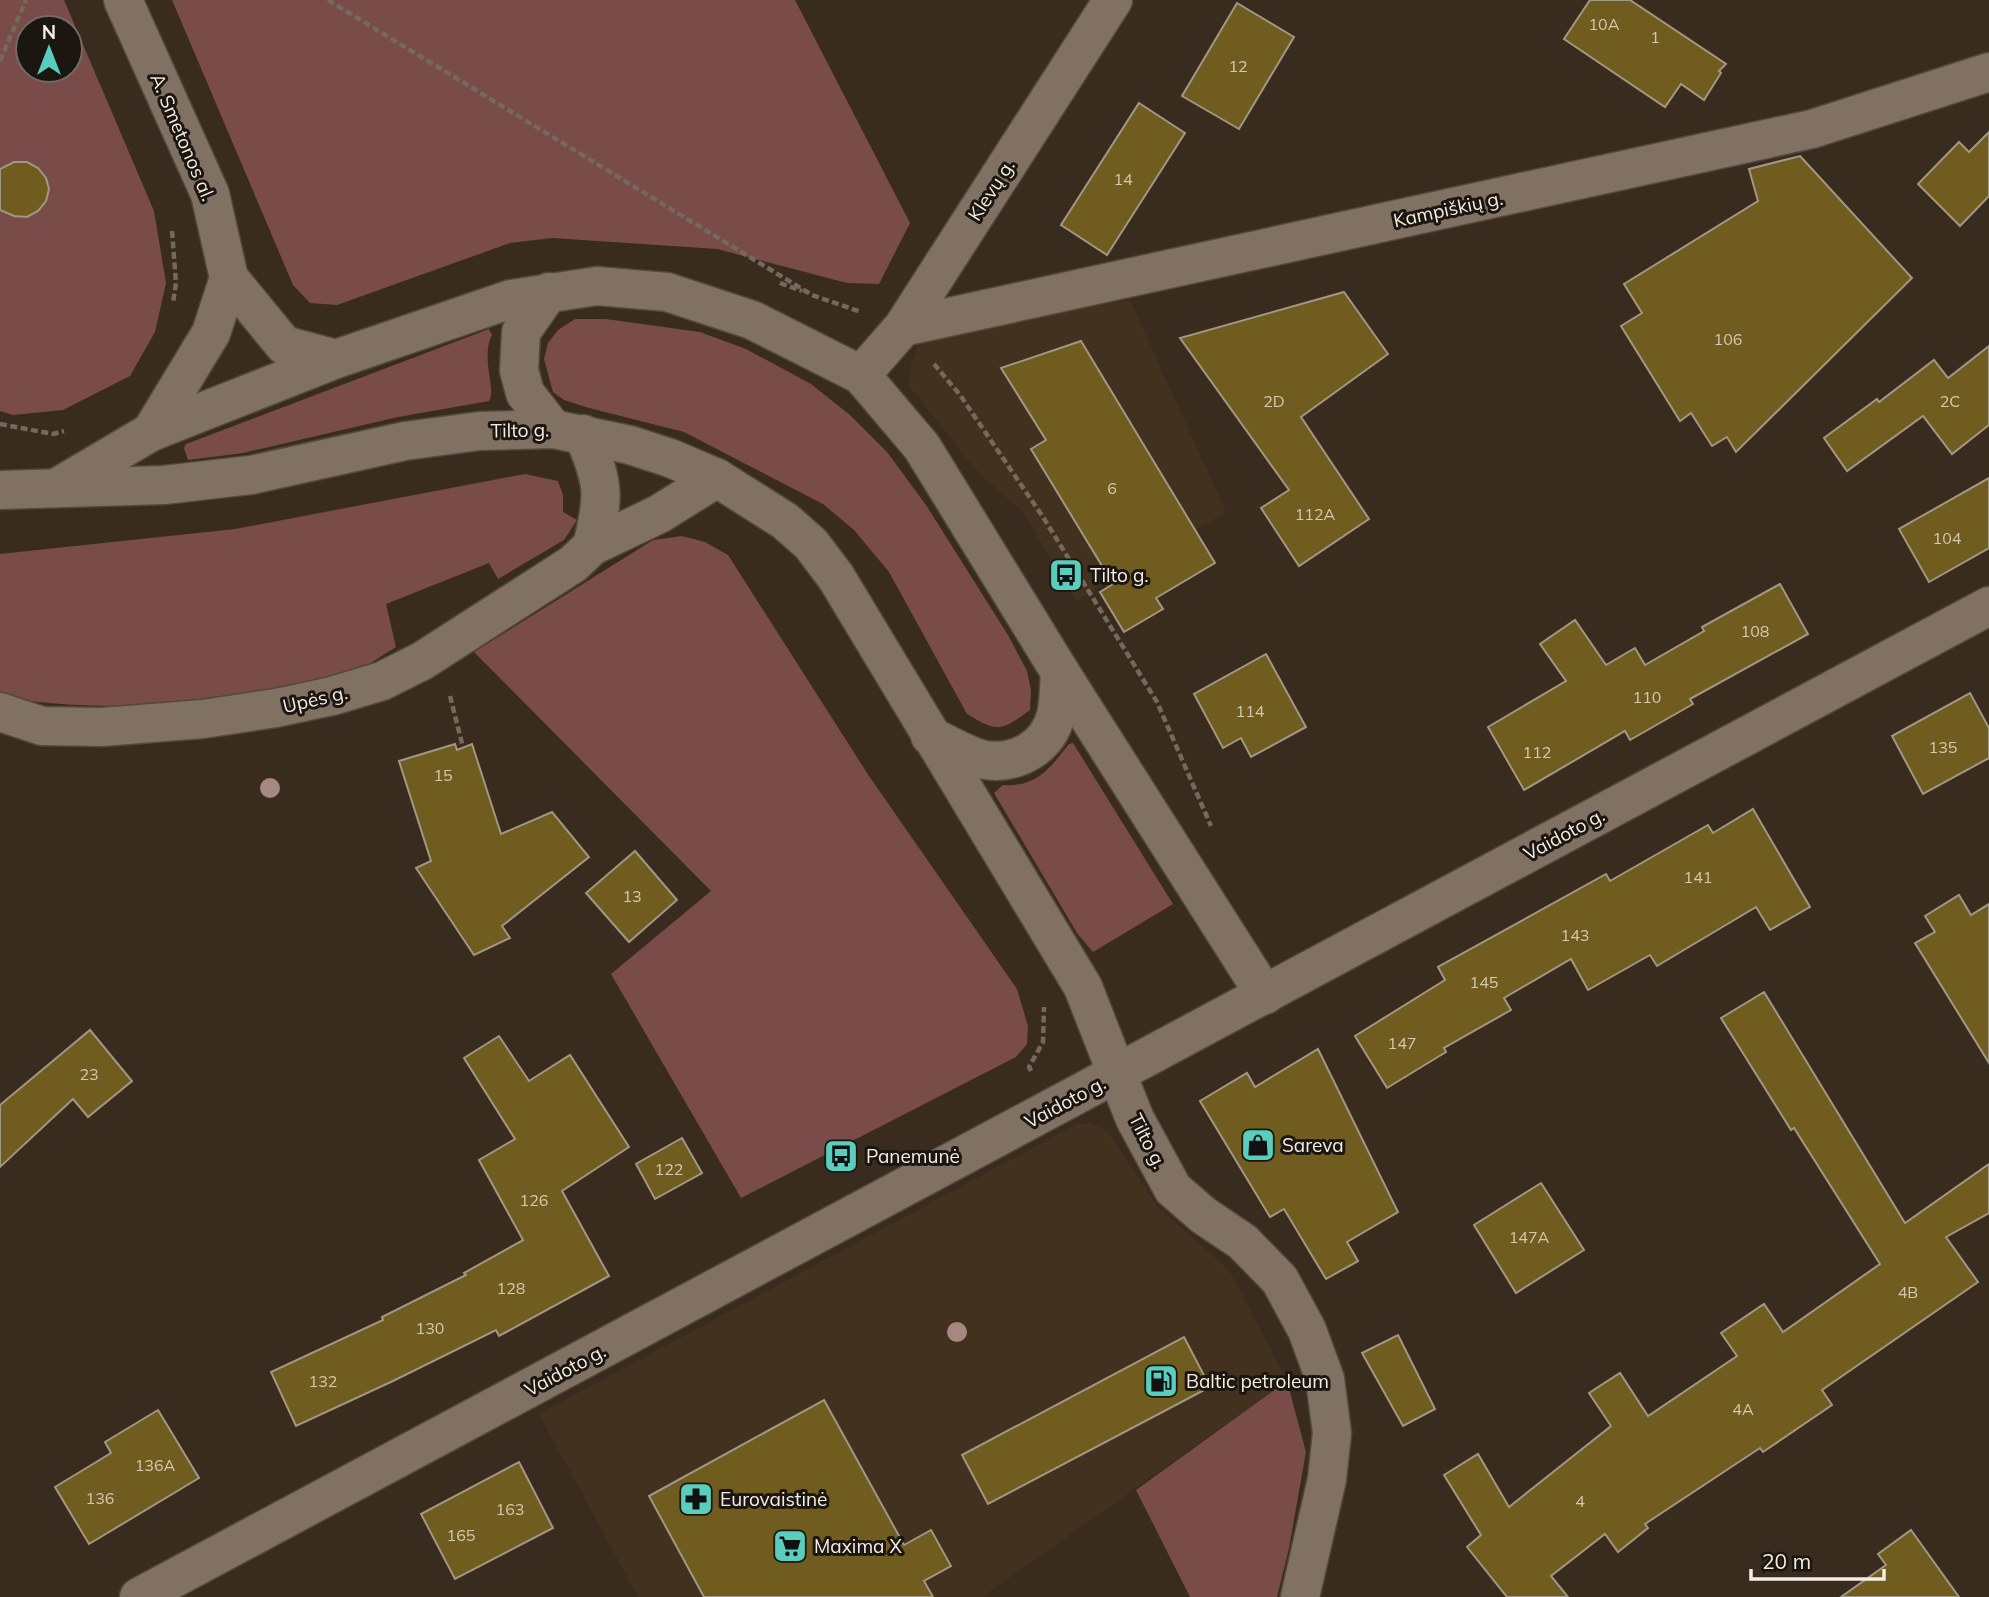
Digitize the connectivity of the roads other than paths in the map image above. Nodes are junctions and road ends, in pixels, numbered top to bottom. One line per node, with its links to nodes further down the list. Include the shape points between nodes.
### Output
1 (123, 0): 4 (main road, A. Smetonos al., via 210,194)
2 (1113, 0): 6 (main road, Klevų g.)
3 (1989, 72): 6 (main road, Kampiškių g., via 1812,129)
4 (229, 278): 7 (main road, A. Smetonos al., via 284,345); 10 (main road, via 211,333)
5 (550, 292): 7 (main road, via 480,308); 8 (main road, via 597,286 667,292 752,320); 9 (main road, via 521,332 519,370 525,393)
6 (903, 327): 8 (main road, Klevų g.)
7 (336, 359): 10 (main road)
8 (861, 375): 16 (main road, via 922,447)
9 (568, 431): 11 (main road, Tilto g., via 630,445); 12 (main road, Tilto g., via 479,431 405,440 251,475 163,485); 14 (main road, via 599,472 602,507)
10 (151, 432): 12 (main road)
11 (717, 478): 14 (main road, Upės g.); 18 (main road, Tilto g., via 811,544 836,577)
12 (56, 488): 13 (main road, Tilto g.)
13 (0, 490)
14 (592, 547): 17 (main road, Upės g., via 573,564 422,661 382,681 332,696 203,719 102,727 42,726)
15 (1989, 606): 19 (main road, Vaidoto g.)
16 (1060, 672): 18 (main road, via 1056,716 1032,752 1012,759 984,760); 19 (main road)
17 (0, 712)
18 (930, 736): 20 (main road, Tilto g., via 1083,987)
19 (1265, 995): 20 (main road, Vaidoto g.)
20 (1117, 1074): 21 (main road, Vaidoto g.); 22 (main road, Tilto g., via 1173,1189 1243,1241 1280,1280 1307,1330 1325,1379 1332,1433 1327,1479)
21 (139, 1597)
22 (1300, 1597)

